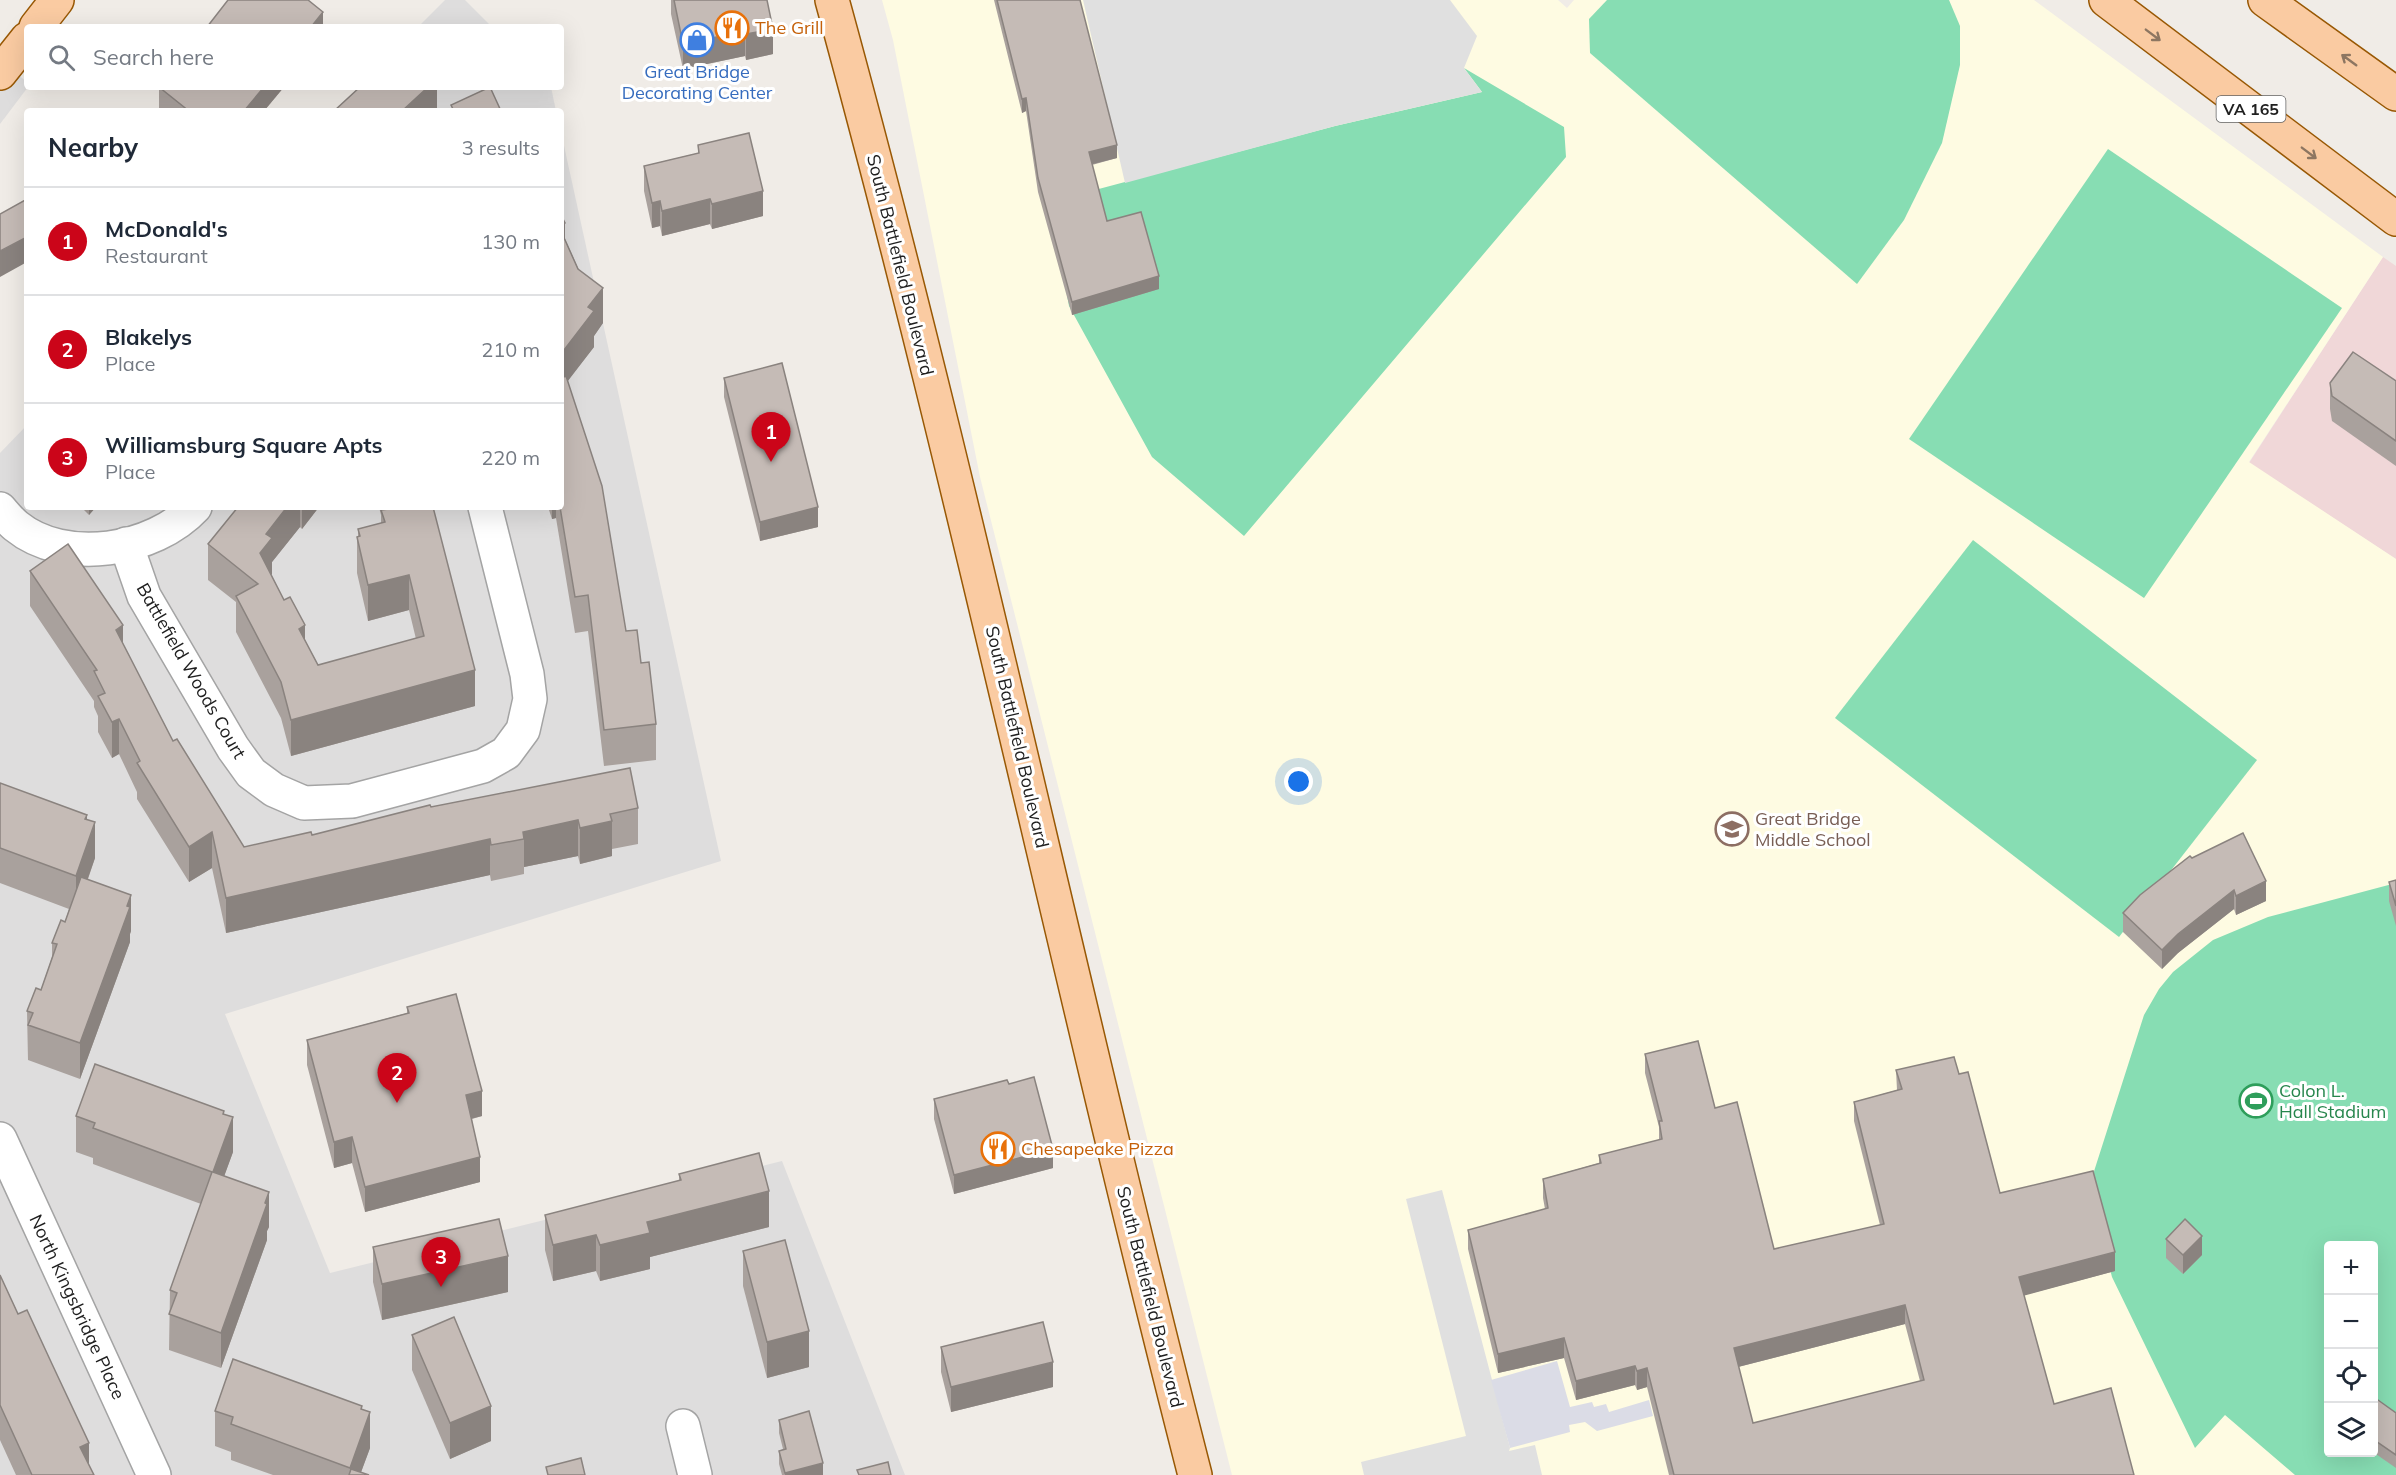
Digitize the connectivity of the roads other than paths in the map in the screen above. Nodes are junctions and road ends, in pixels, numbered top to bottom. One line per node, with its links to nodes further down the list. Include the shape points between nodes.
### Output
1 (57, 0): 5 (main road)
2 (832, 0): 18 (main road, South Battlefield Boulevard, via 1007,691 1117,1169)
3 (2106, 0): 9 (main road, VA 165, one-way to 9)
4 (2265, 0): 8 (main road, one-way to 4)
5 (38, 24)
6 (24, 43): 7 (main road)
7 (0, 73)
8 (2396, 94)
9 (2396, 219)
10 (0, 509): 13 (street, via 17,527 48,543 91,549)
11 (191, 510): 13 (street, via 161,532)
12 (486, 510): 13 (street, Battlefield Woods Court, via 527,675 530,699 523,729 506,753 483,766 352,801 304,803 274,790 251,773 144,596)
13 (126, 544)
14 (0, 1139): 16 (street, North Kingsbridge Place)
15 (683, 1426): 17 (street)
16 (154, 1475)
17 (695, 1475)
18 (1195, 1475)

